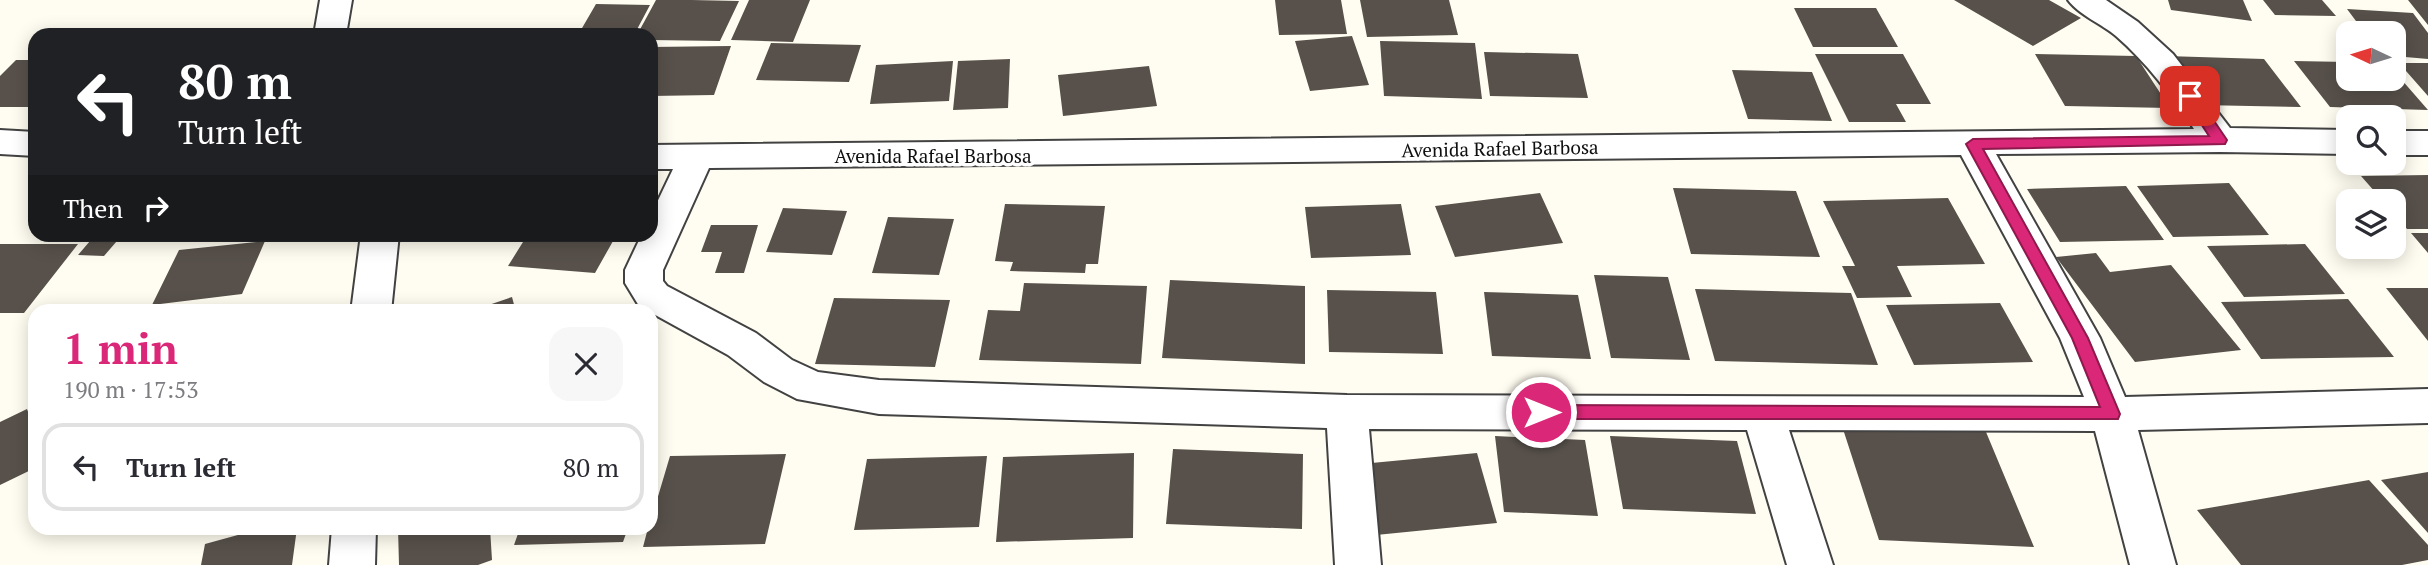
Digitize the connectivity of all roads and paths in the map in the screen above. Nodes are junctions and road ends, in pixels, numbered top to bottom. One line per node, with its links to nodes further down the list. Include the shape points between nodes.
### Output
1 (336, 0): 3 (street)
2 (2084, 0): 4 (street, via 2140,37 2175,74)
3 (331, 28)
4 (2220, 140): 6 (street, Avenida Rafael Barbosa); 9 (street, Avenida Rafael Barbosa)
5 (0, 142): 8 (street)
6 (2336, 142)
7 (2406, 143): 10 (street)
8 (28, 144)
9 (1973, 144): 12 (street, Avenida Rafael Barbosa); 20 (street, via 2080,338)
10 (2428, 144)
11 (658, 157): 12 (street, Avenida Rafael Barbosa)
12 (696, 157): 13 (street)
13 (658, 240)
14 (379, 242): 16 (street)
15 (657, 242): 18 (street, via 644,270 644,283 653,296 812,387 879,397)
16 (372, 304)
17 (2428, 406): 20 (street)
18 (1347, 412): 19 (street); 23 (street)
19 (1763, 413): 20 (street); 24 (street)
20 (2112, 414): 25 (street)
21 (354, 535): 22 (street)
22 (352, 565)
23 (1358, 565)
24 (1810, 565)
25 (2153, 565)

